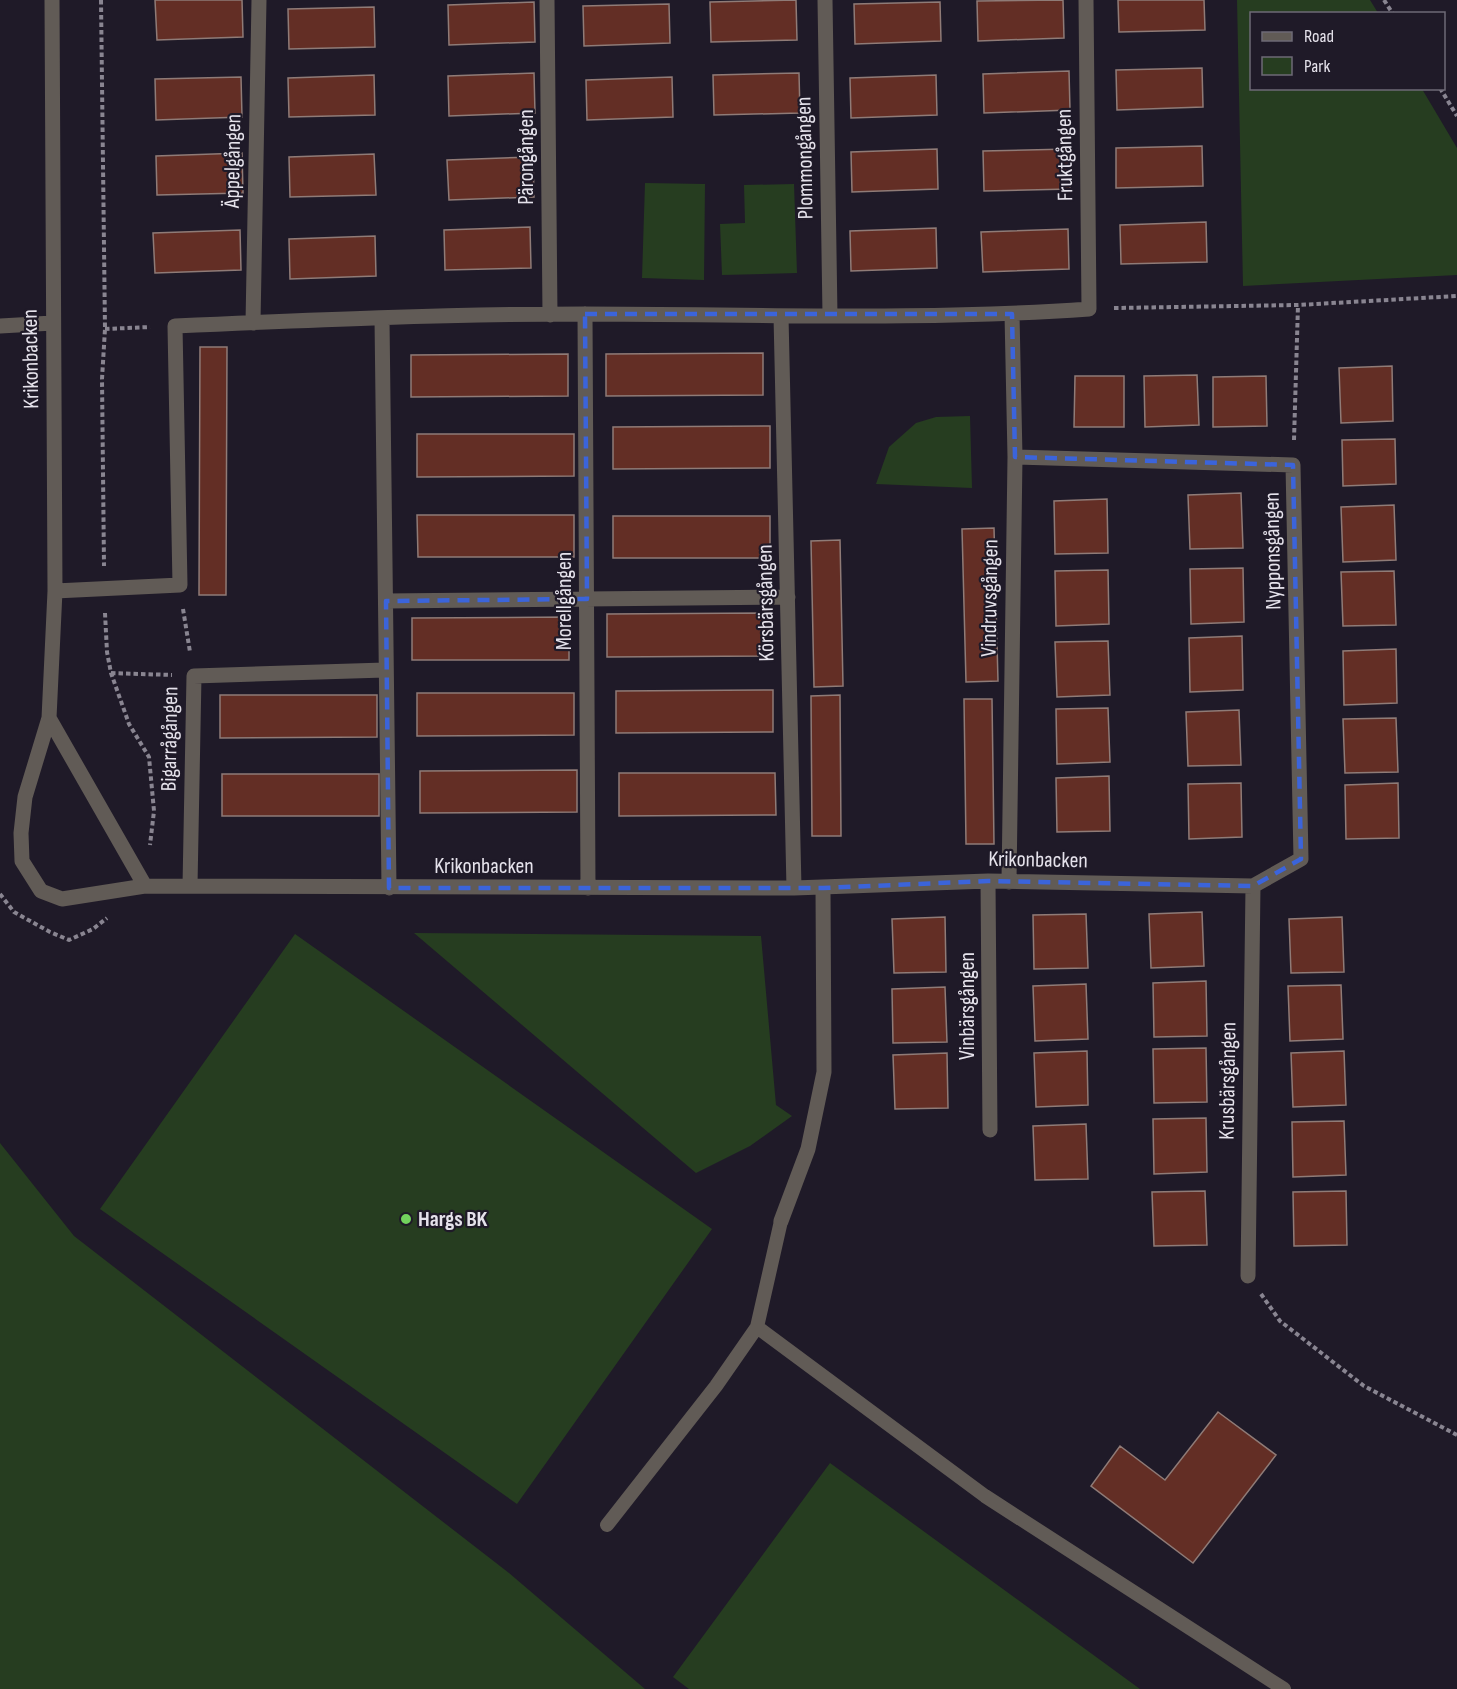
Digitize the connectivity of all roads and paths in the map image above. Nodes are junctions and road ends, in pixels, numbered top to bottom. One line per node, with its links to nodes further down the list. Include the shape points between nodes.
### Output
1 (52, 0): 18 (street, Krikonbacken)
2 (101, 0): 22 (path)
3 (259, 0): 19 (street, Äppelgången)
4 (547, 0): 14 (street, Pärongången)
5 (825, 0): 15 (street, Plommongången)
6 (1086, 0): 11 (street, Fruktgången)
7 (1441, 90): 8 (path)
8 (1457, 117)
9 (1457, 296): 10 (path)
10 (1298, 305): 11 (path); 24 (path)
11 (1089, 309): 13 (street)
12 (585, 314): 14 (street); 16 (street); 29 (street, Morellgången)
13 (1012, 314): 15 (street); 23 (street, Vindruvsgången)
14 (550, 315): 17 (street)
15 (830, 315): 16 (street)
16 (781, 316): 28 (street, Körsbärsgången)
17 (382, 319): 19 (street); 30 (street)
18 (53, 323): 20 (street); 27 (street, Krikonbacken)
19 (253, 323): 21 (street)
20 (0, 326)
21 (175, 326): 22 (path); 25 (street)
22 (105, 329): 26 (path)
23 (1015, 458): 24 (street, Nypponsgången); 36 (street, Vindruvsgången)
24 (1293, 465): 39 (street, Nypponsgången, via 1301,859)
25 (180, 585): 26 (street); 33 (path)
26 (105, 589): 27 (street); 32 (path)
27 (55, 591): 34 (street, Krikonbacken)
28 (788, 597): 29 (street); 42 (street, Körsbärsgången)
29 (587, 599): 30 (street); 41 (street, Morellgången)
30 (386, 601): 31 (street)
31 (385, 670): 33 (street, Bigarrågången); 40 (street)
32 (111, 673): 33 (path); 37 (path, via 129,724 149,757 154,811)
33 (194, 676): 38 (street, Bigarrågången)
34 (49, 718): 37 (street); 37 (street, Krikonbacken, via 25,797 22,861 41,891 62,899)
35 (988, 881): 36 (street, Krikonbacken); 43 (street, Krikonbacken); 44 (street, Vinbärsgången)
36 (1009, 882): 39 (street, Krikonbacken)
37 (145, 886): 38 (street, Krikonbacken)
38 (190, 886): 40 (street, Krikonbacken)
39 (1253, 886): 46 (street, Krusbärsgången)
40 (390, 888): 41 (street, Krikonbacken)
41 (588, 888): 42 (street, Krikonbacken)
42 (794, 888): 43 (street, Krikonbacken)
43 (823, 888): 45 (street, via 824,1072 808,1149)
44 (990, 1130)
45 (781, 1221): 47 (lane)
46 (1248, 1276): 48 (path, via 1280,1321 1364,1386)
47 (757, 1327): 49 (lane); 50 (lane, via 985,1496)
48 (1457, 1435)
49 (608, 1525)
50 (1284, 1689)

